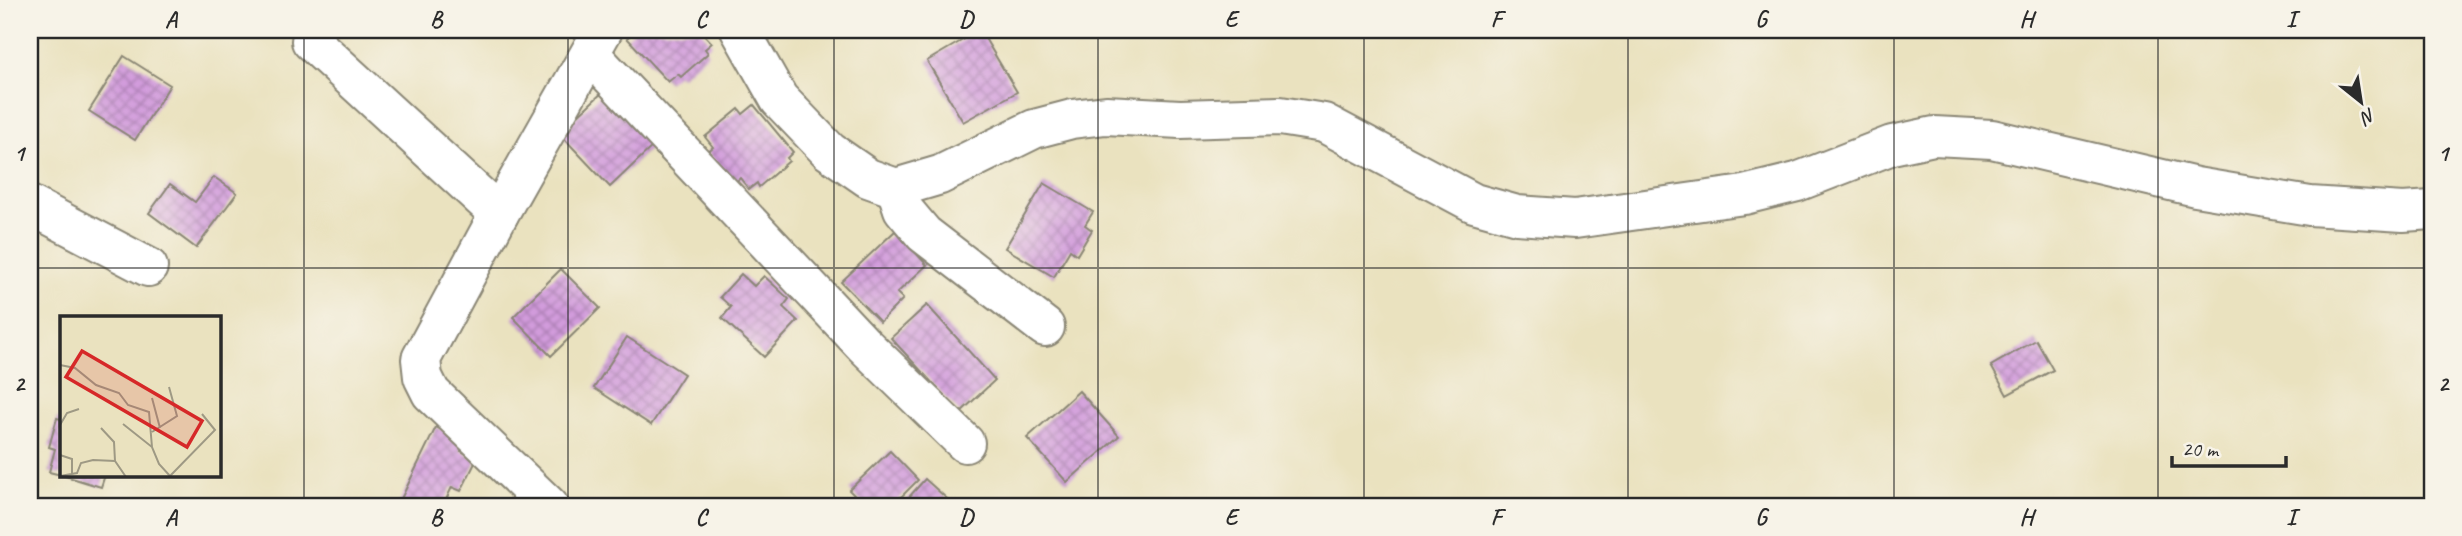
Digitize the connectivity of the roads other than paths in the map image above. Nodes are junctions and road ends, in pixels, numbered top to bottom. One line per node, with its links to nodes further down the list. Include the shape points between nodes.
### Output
1 (740, 30): 4 (street, via 779,99 829,151 868,178)
2 (311, 41): 7 (street)
3 (596, 42): 7 (street); 10 (street, via 863,344)
4 (897, 188): 6 (street, via 940,175 1034,129 1072,119 1106,115 1180,119 1280,116 1324,123 1474,203 1517,215 1576,219 1744,195 1797,182 1892,145 1934,136 1992,139 2196,187 2310,206); 9 (street, via 903,209 925,234)
5 (30, 205): 8 (street)
6 (2432, 210)
7 (499, 214): 11 (street, via 421,359 423,377 431,393)
8 (148, 267)
9 (1045, 327)
10 (965, 443)
11 (549, 506)

